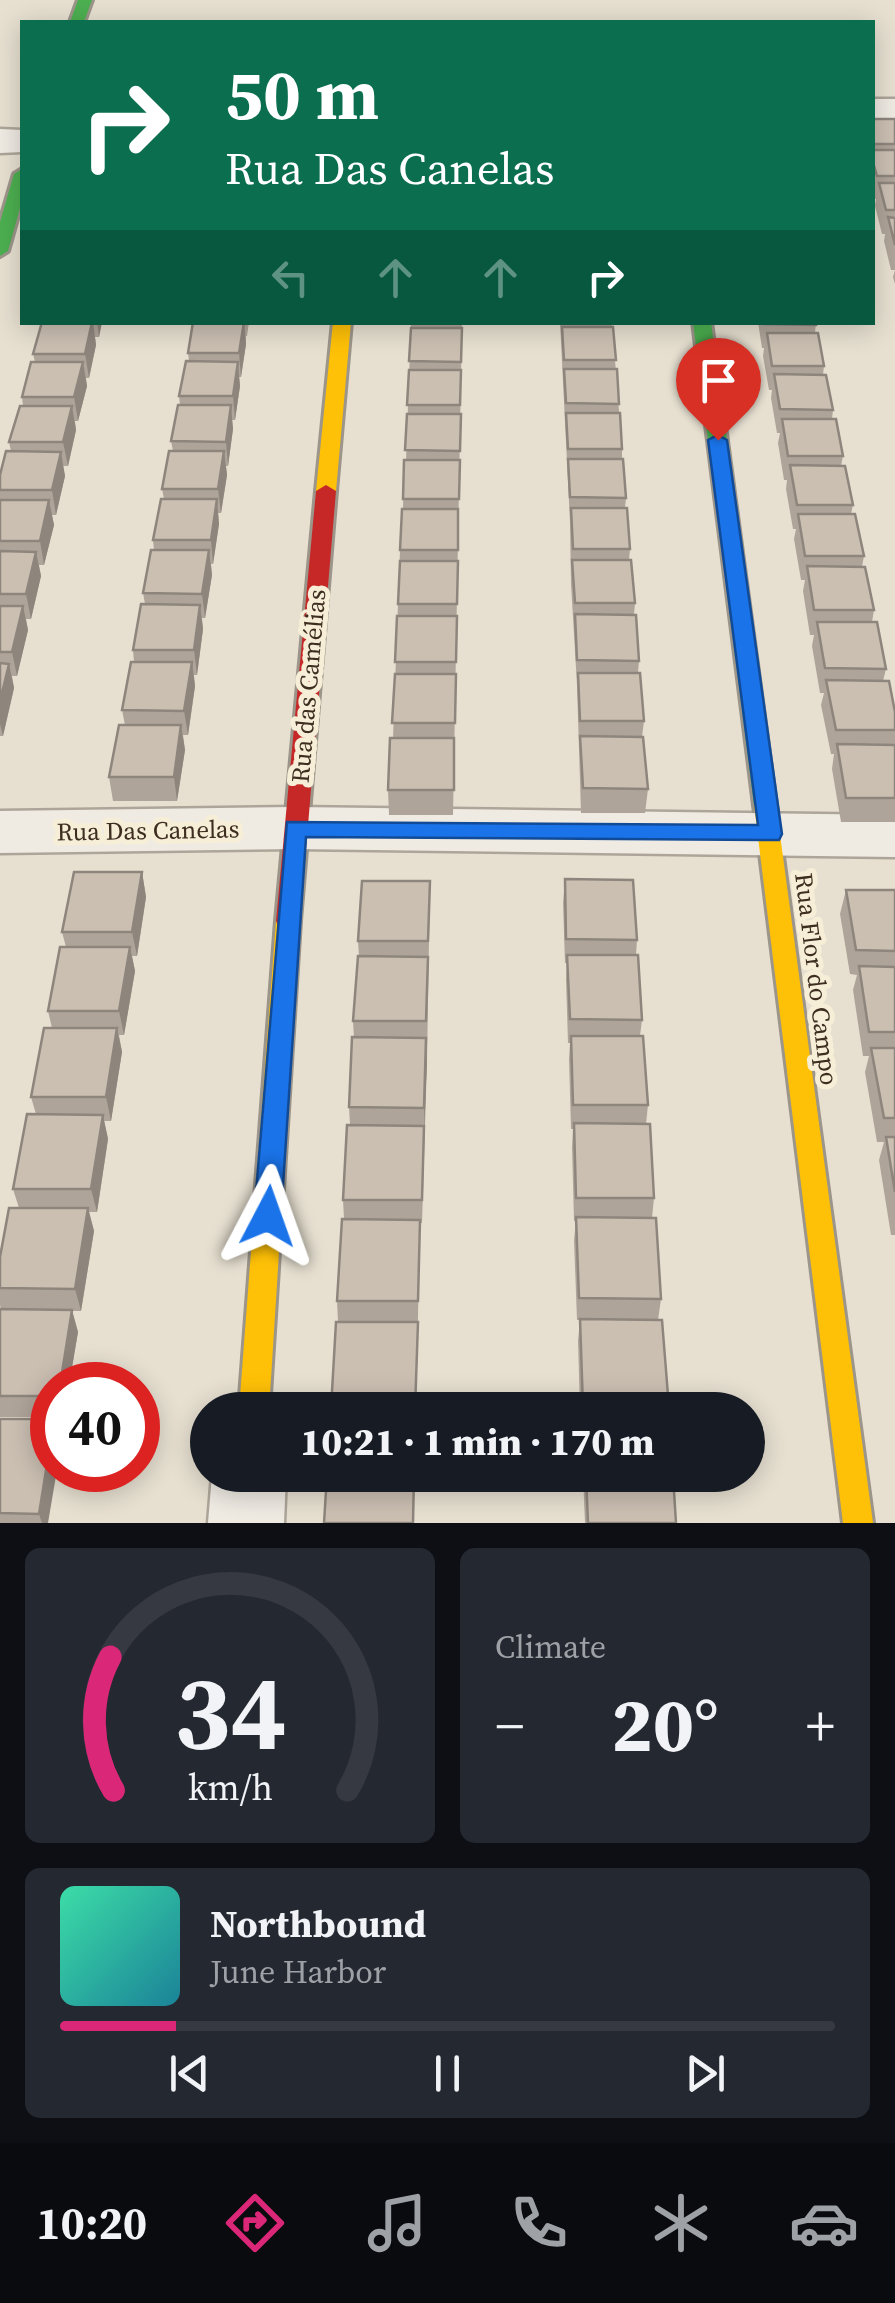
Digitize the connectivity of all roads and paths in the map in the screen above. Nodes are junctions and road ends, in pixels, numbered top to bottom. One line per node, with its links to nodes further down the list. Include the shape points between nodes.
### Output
1 (20, 181): 2 (street)
2 (0, 251)
3 (342, 325): 5 (street, Rua das Camélias)
4 (702, 325): 7 (street, Rua Flor do Campo)
5 (295, 828): 6 (street, Rua Das Canelas); 7 (street, Rua Das Canelas); 9 (street, Rua das Camélias)
6 (0, 832)
7 (770, 834): 8 (street, Rua Das Canelas); 12 (street, Rua Flor do Campo)
8 (895, 836)
9 (255, 1392)
10 (248, 1492): 11 (street)
11 (246, 1523)
12 (858, 1523)

